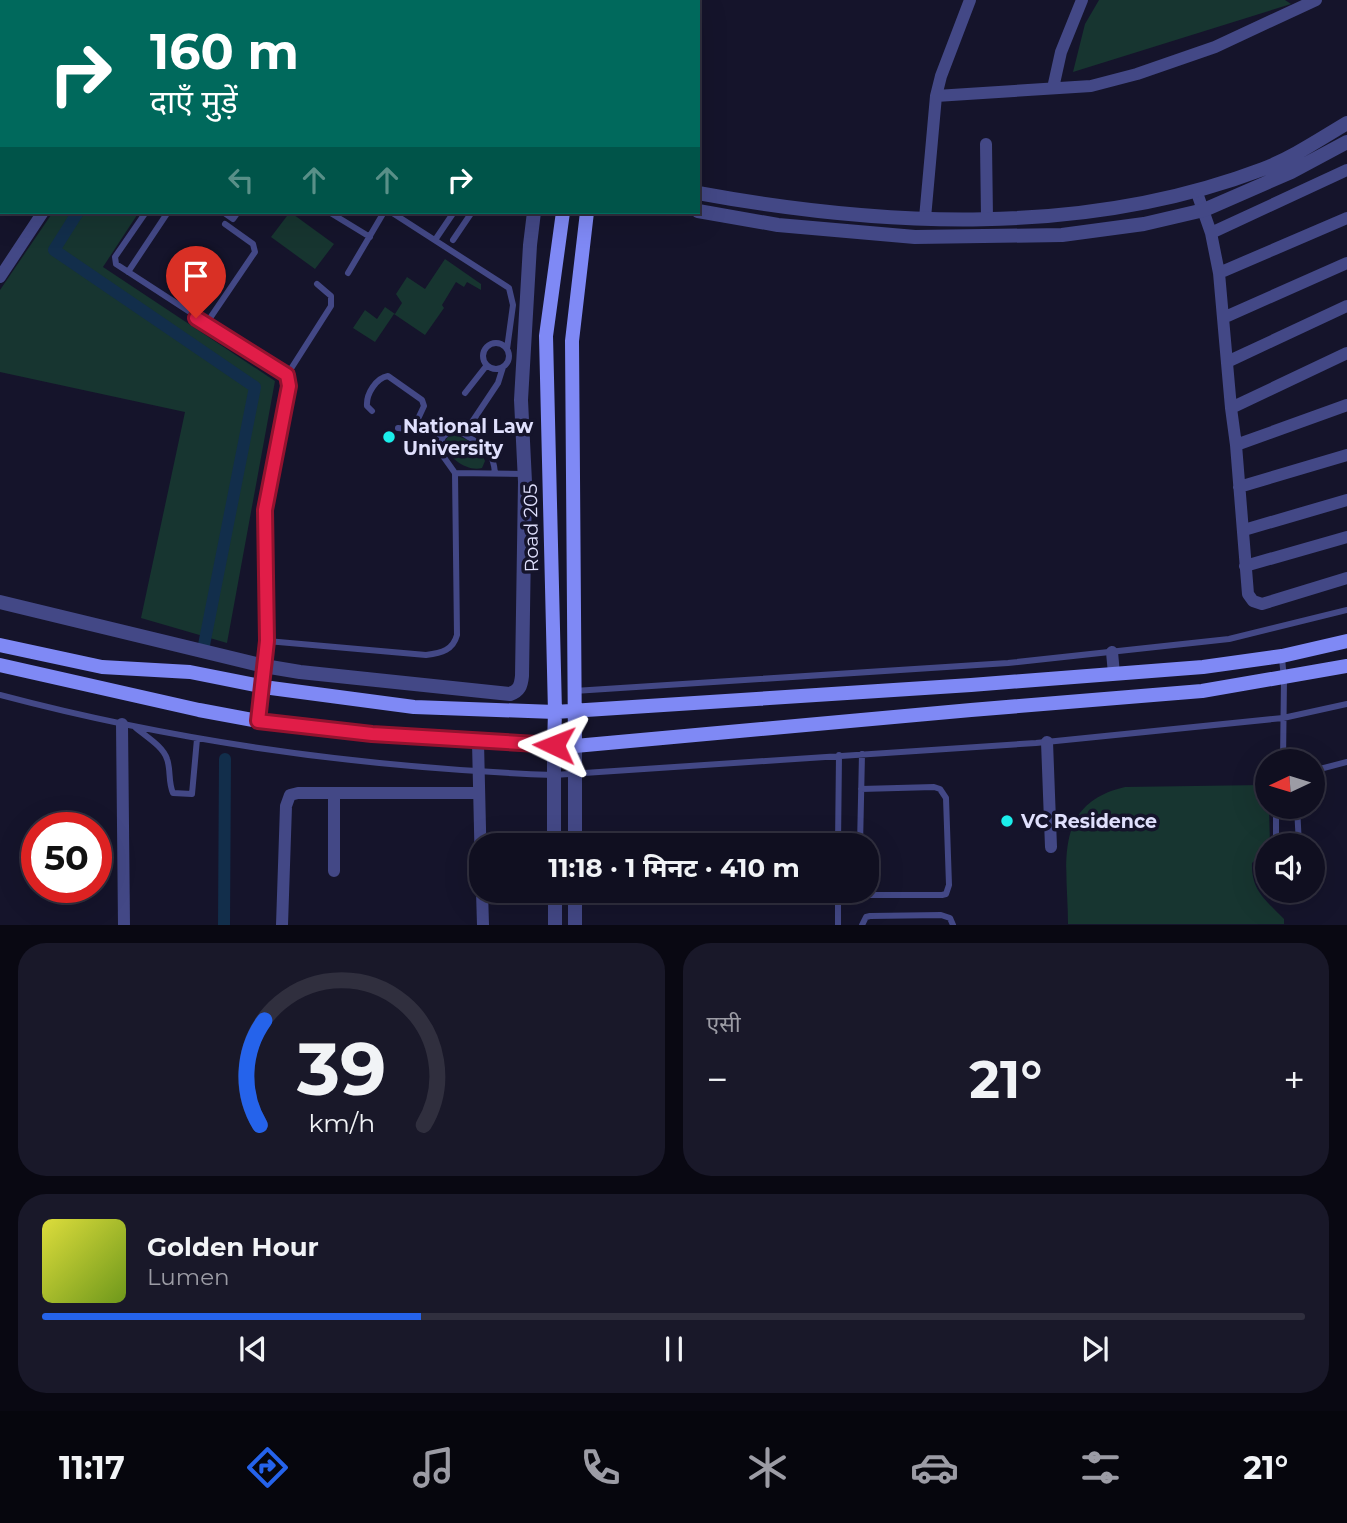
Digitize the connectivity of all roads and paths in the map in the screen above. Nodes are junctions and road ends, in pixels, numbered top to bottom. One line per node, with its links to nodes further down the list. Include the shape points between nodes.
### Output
1 (970, 0): 5 (street)
2 (1081, 0): 4 (street)
3 (1316, 0): 4 (street, via 1215,47 1137,74 1091,86)
4 (1053, 88): 5 (street)
5 (936, 96): 25 (street)
6 (1347, 123): 10 (street, via 1265,169)
7 (1347, 142): 12 (street)
8 (986, 144): 26 (street)
9 (1347, 170): 29 (street)
10 (1196, 190): 12 (street); 26 (street, via 1079,213)
11 (700, 193): 25 (street, via 897,219)
12 (1204, 210): 13 (street, via 1144,224 1062,234 915,237 778,225); 29 (street)
13 (700, 211)
14 (42, 214): 37 (street)
15 (145, 214): 34 (lane, via 115,257 116,264)
16 (167, 214): 34 (lane)
17 (331, 214): 30 (lane)
18 (383, 214): 30 (lane)
19 (394, 214): 31 (lane)
20 (453, 214): 31 (lane)
21 (471, 214): 32 (lane)
22 (534, 214): 60 (street, via 521,400)
23 (563, 214): 84 (main road, Road 205, via 546,336)
24 (587, 214): 80 (main road, via 572,341)
25 (925, 218): 26 (street)
26 (987, 218)
27 (1347, 218): 36 (street)
28 (225, 224): 41 (lane, via 256,250)
29 (1211, 233): 36 (street)
30 (370, 237): 35 (lane)
31 (435, 240): 42 (lane, via 509,288 513,304)
32 (453, 240)
33 (1347, 263): 40 (street)
34 (128, 272): 41 (lane)
35 (348, 273)
36 (1219, 273): 40 (street)
37 (0, 277)
38 (317, 284): 47 (lane, via 331,296 331,306)
39 (1347, 306): 44 (street)
40 (1223, 318): 44 (street)
41 (206, 324): 47 (lane)
42 (507, 349): 45 (lane, via 500,344 488,347 484,353); 46 (lane, via 509,357)
43 (1347, 353): 50 (street)
44 (1227, 362): 50 (street)
45 (487, 365): 46 (lane); 48 (lane)
46 (503, 367): 54 (lane, via 498,383)
47 (287, 375): 69 (lane, via 289,386 265,510)
48 (465, 393)
49 (1347, 405): 56 (street)
50 (1231, 408): 56 (street)
51 (372, 411): 52 (lane, via 367,406 368,395 378,380 388,376 422,400)
52 (417, 421): 53 (lane, via 408,429); 55 (lane)
53 (398, 428)
54 (464, 434): 55 (lane, via 451,430); 59 (lane, via 489,451)
55 (443, 437): 58 (lane, via 439,453)
56 (1236, 445): 61 (street)
57 (1347, 455): 61 (street)
58 (455, 473): 59 (lane); 69 (lane, via 454,644 426,655)
59 (495, 473): 60 (lane)
60 (525, 474): 75 (street, via 522,676 516,692)
61 (1239, 487): 63 (street)
62 (1347, 500): 63 (street)
63 (1244, 530): 65 (street)
64 (1347, 537): 65 (street)
65 (1245, 566): 66 (street, via 1248,594 1262,604)
66 (1347, 578)
67 (0, 602): 75 (street)
68 (1347, 610): 72 (lane, via 1229,639)
69 (267, 641): 75 (lane)
70 (1347, 641): 73 (main road)
71 (0, 645): 79 (main road, via 102,667 190,672)
72 (1112, 652): 77 (street); 80 (lane)
73 (1282, 656): 77 (main road); 78 (lane)
74 (0, 665): 86 (main road)
75 (264, 666): 79 (lane)
76 (1347, 666): 78 (main road)
77 (1114, 674): 83 (main road)
78 (1284, 679): 85 (lane); 93 (main road, via 1202,691)
79 (261, 686): 84 (main road, via 414,707); 86 (lane)
80 (574, 691): 83 (main road)
81 (0, 695): 87 (lane)
82 (1347, 704): 85 (lane)
83 (575, 710): 84 (main road); 93 (main road)
84 (555, 712): 92 (main road, Road 205)
85 (1283, 718): 91 (lane); 94 (lane)
86 (258, 721): 90 (main road)
87 (121, 724): 88 (lane); 117 (street)
88 (135, 727): 89 (lane); 89 (lane, via 165,753 170,787 178,794 192,794)
89 (197, 738): 99 (lane)
90 (478, 742): 92 (main road); 99 (street)
91 (1046, 742): 95 (lane); 110 (street)
92 (554, 745): 93 (main road); 100 (street, Road 205)
93 (575, 746): 101 (street)
94 (1283, 749)
95 (862, 754): 96 (lane); 102 (lane)
96 (839, 755): 101 (lane); 108 (lane)
97 (1347, 762): 98 (lane)
98 (1325, 768)
99 (479, 772): 100 (lane); 104 (street)
100 (554, 775): 101 (lane); 106 (street, Road 205)
101 (575, 775): 107 (street)
102 (861, 789): 109 (lane); 112 (lane, via 934,787 946,798 946,894)
103 (334, 793): 104 (street); 111 (street); 118 (street, via 298,793 286,800)
104 (479, 793): 105 (street)
105 (480, 833)
106 (554, 833)
107 (575, 833)
108 (838, 833)
109 (860, 833)
110 (1051, 847)
111 (334, 872)
112 (879, 895)
113 (482, 903): 119 (street)
114 (555, 903): 120 (street)
115 (575, 903): 121 (street)
116 (838, 903): 122 (lane)
117 (124, 925)
118 (282, 925)
119 (483, 925)
120 (555, 925)
121 (575, 925)
122 (838, 925)
123 (862, 925): 124 (lane, via 870,916 941,915)
124 (953, 925)

